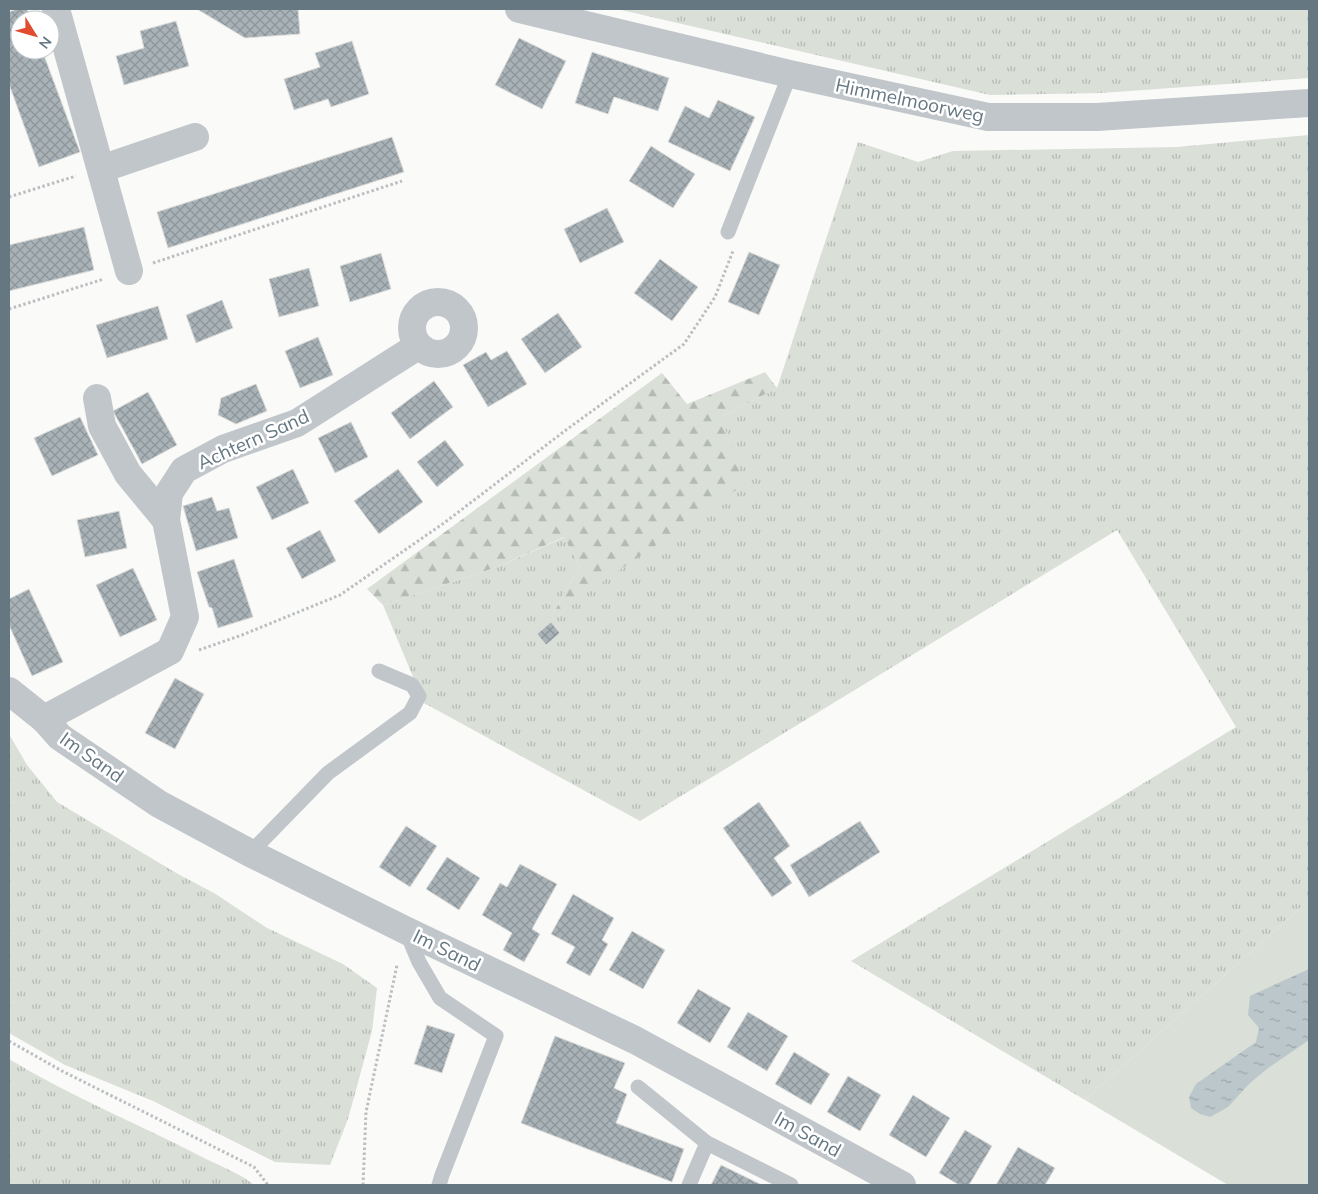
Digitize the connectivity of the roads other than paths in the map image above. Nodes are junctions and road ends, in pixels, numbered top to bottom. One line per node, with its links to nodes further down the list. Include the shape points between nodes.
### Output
1 (56, 9): 6 (street)
2 (519, 9): 3 (street, Himmelmoorweg)
3 (790, 74): 4 (street, Himmelmoorweg, via 988,117 1097,117); 7 (lane)
4 (1309, 103)
5 (195, 137): 6 (street)
6 (100, 169): 8 (street)
7 (728, 232)
8 (129, 271)
9 (418, 346): 11 (street, Achtern Sand, via 297,423 223,449 184,470 169,492)
10 (97, 398): 11 (street, Achtern Sand, via 102,426 128,474)
11 (166, 520): 14 (street, Achtern Sand, via 185,617 170,651)
12 (379, 672): 15 (lane, via 412,685 419,696 410,713 328,773)
13 (9, 691): 14 (street, Im Sand)
14 (44, 719): 15 (street, Im Sand, via 60,737 159,804)
15 (250, 853): 16 (street, Im Sand)
16 (405, 930): 19 (lane, via 440,998 496,1036); 22 (street, Im Sand, via 635,1040)
17 (638, 1088): 18 (lane)
18 (707, 1144): 20 (lane); 21 (lane)
19 (439, 1185)
20 (689, 1185)
21 (791, 1185)
22 (902, 1185)

